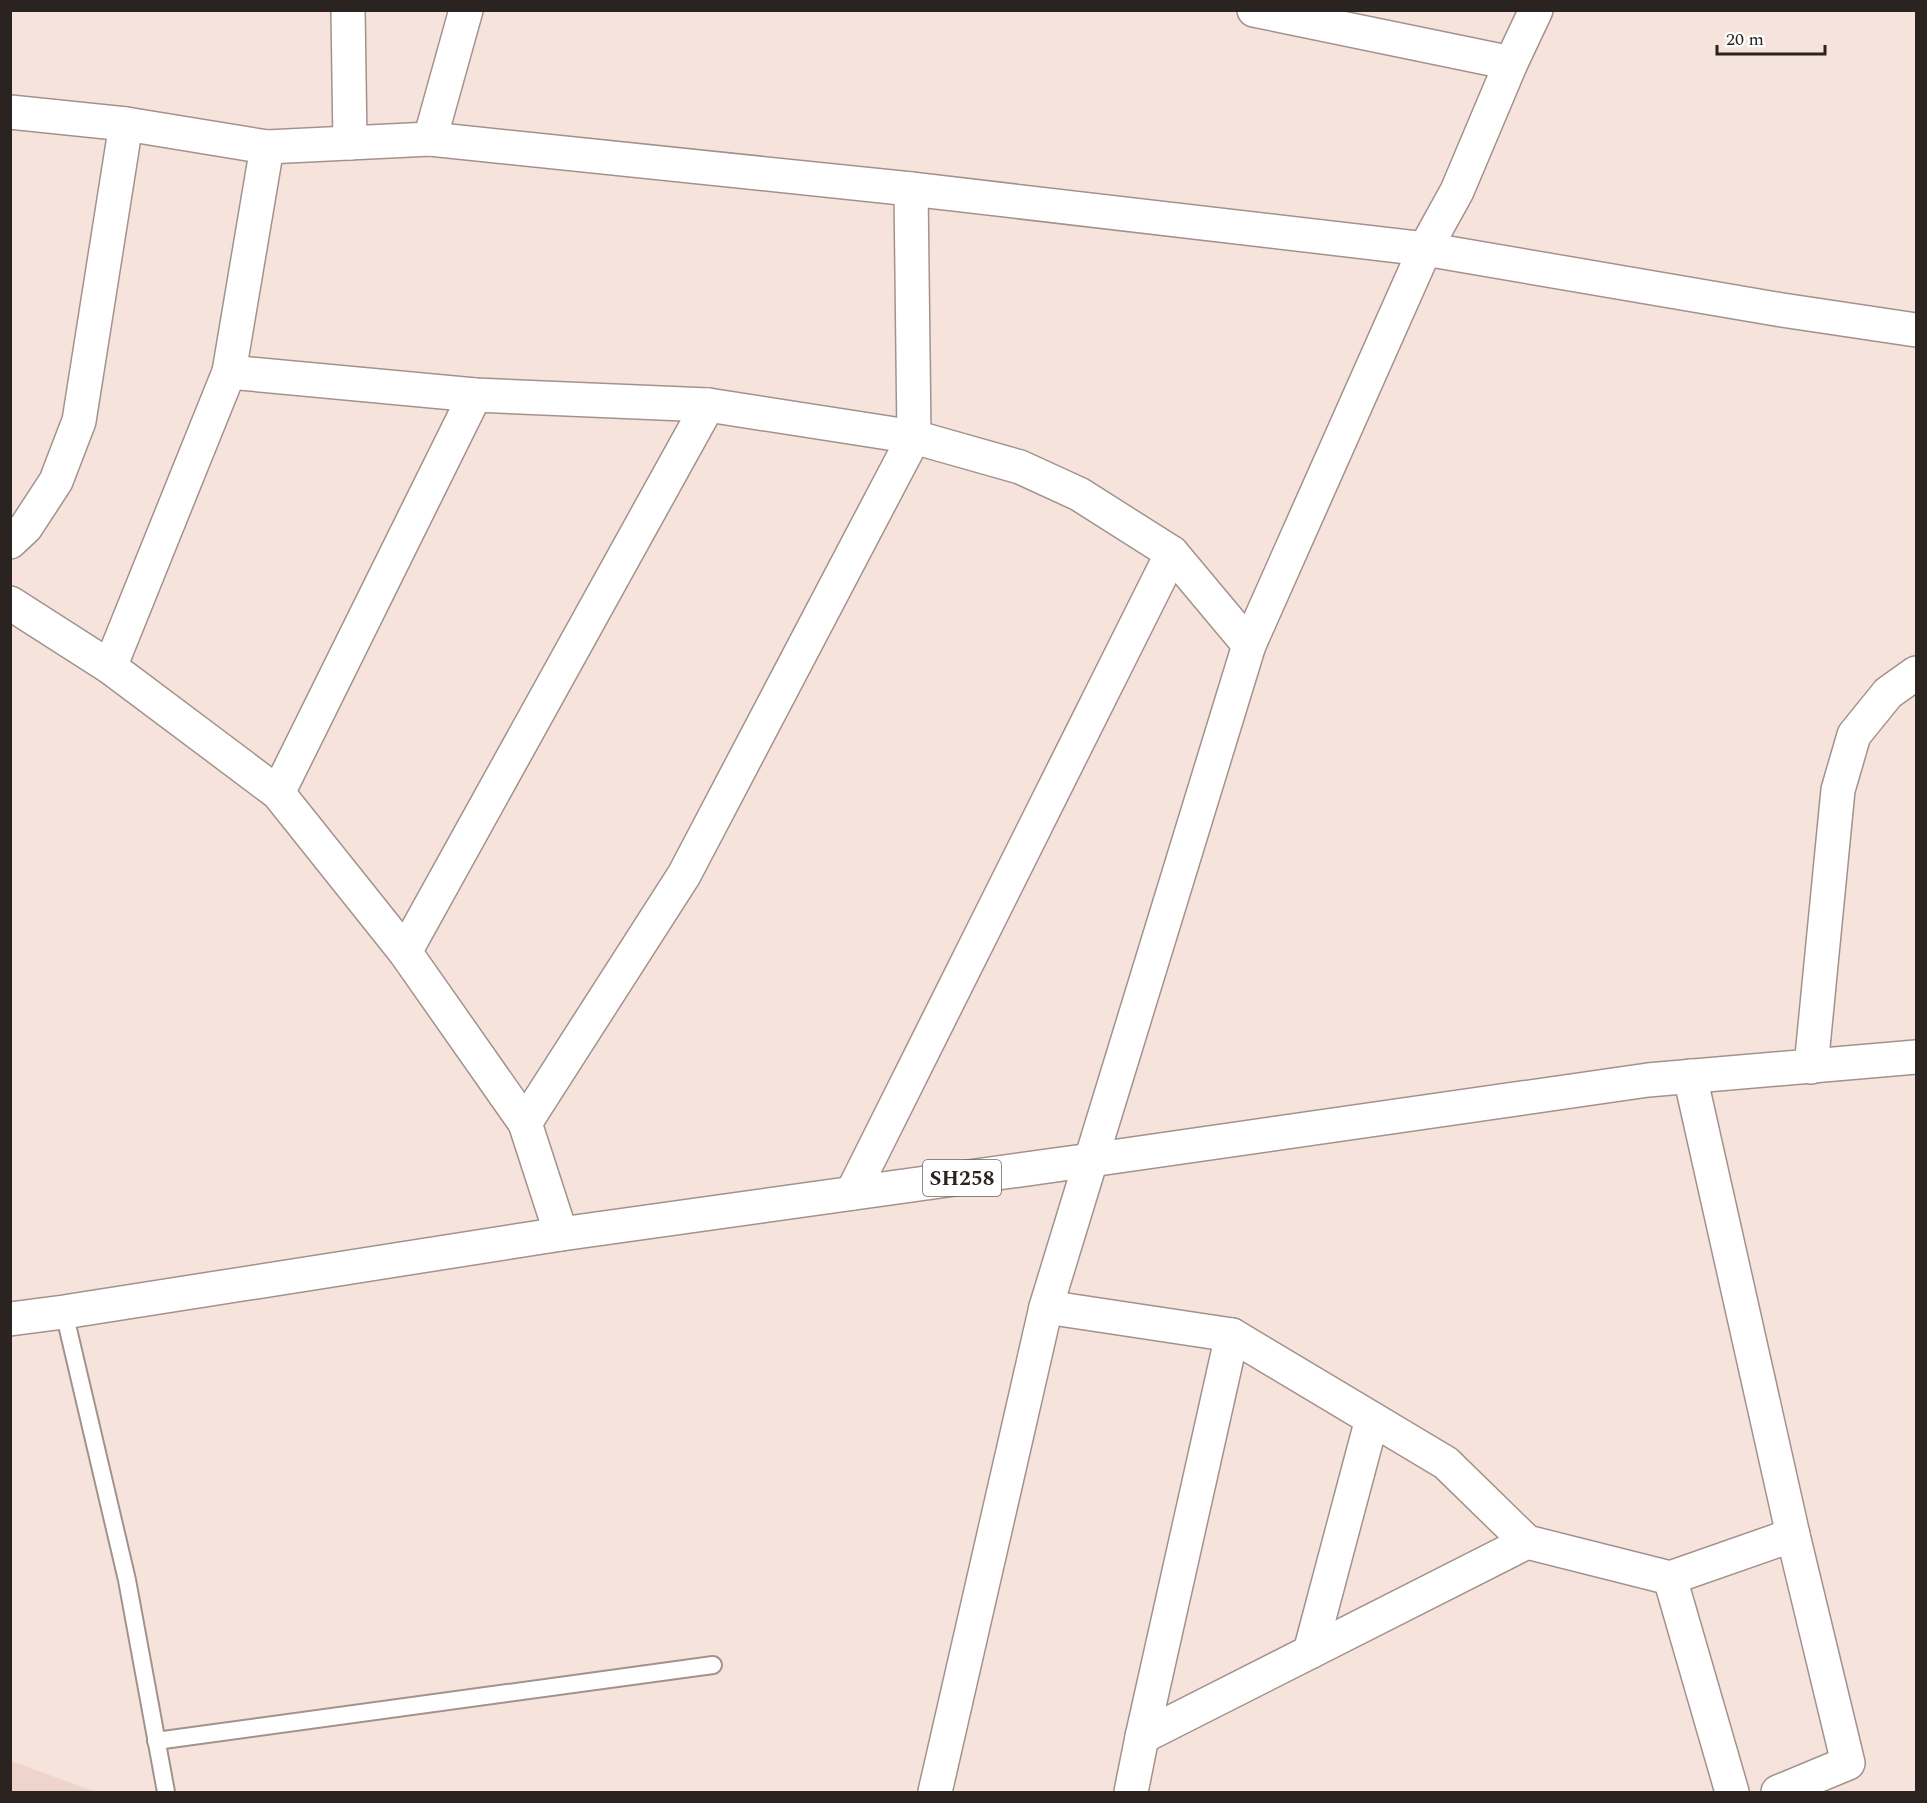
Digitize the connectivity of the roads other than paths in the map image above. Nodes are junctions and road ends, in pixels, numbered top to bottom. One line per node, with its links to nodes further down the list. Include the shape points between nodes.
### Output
1 (348, 10): 9 (street)
2 (466, 10): 8 (street)
3 (1254, 10): 5 (street)
4 (1536, 10): 5 (street)
5 (1511, 63): 12 (street, via 1457,191)
6 (10, 112): 7 (street)
7 (126, 124): 10 (street); 18 (street, via 79,421 56,481 26,527)
8 (430, 139): 9 (street); 11 (street)
9 (350, 143): 10 (street)
10 (267, 147): 14 (street)
11 (911, 189): 12 (street); 17 (street)
12 (1425, 249): 13 (street); 21 (street)
13 (1917, 330)
14 (229, 372): 15 (street); 22 (street)
15 (475, 395): 16 (street); 24 (street)
16 (708, 405): 17 (street); 25 (street)
17 (914, 437): 19 (street, via 1020,467 1079,494); 29 (street, via 684,875)
18 (10, 542)
19 (1172, 553): 21 (street); 31 (street)
20 (10, 603): 22 (street)
21 (1249, 645): 30 (street)
22 (110, 667): 24 (street)
23 (1917, 673): 27 (street, via 1888,693 1854,735 1838,790)
24 (278, 793): 25 (street)
25 (405, 952): 29 (street)
26 (1917, 1057): 27 (street, SH258)
27 (1811, 1067): 28 (street, SH258)
28 (1690, 1076): 30 (street, SH258); 38 (street)
29 (525, 1123): 32 (street)
30 (1090, 1160): 31 (street, SH258); 33 (street)
31 (852, 1193): 32 (street, SH258)
32 (561, 1234): 34 (street, SH258)
33 (1046, 1306): 36 (street); 46 (street)
34 (64, 1312): 35 (street, SH258); 44 (lane, via 127,1580)
35 (10, 1319)
36 (1232, 1335): 37 (street); 43 (street)
37 (1372, 1419): 39 (street, via 1446,1463); 41 (street)
38 (1793, 1536): 40 (street); 49 (street, via 1848,1763)
39 (1527, 1542): 40 (street); 41 (street)
40 (1670, 1578): 48 (street)
41 (1310, 1652): 43 (street)
42 (713, 1665): 44 (lane)
43 (1142, 1737): 47 (street)
44 (156, 1741): 45 (lane)
45 (166, 1792)
46 (935, 1792)
47 (1131, 1792)
48 (1732, 1792)
49 (1778, 1792)

